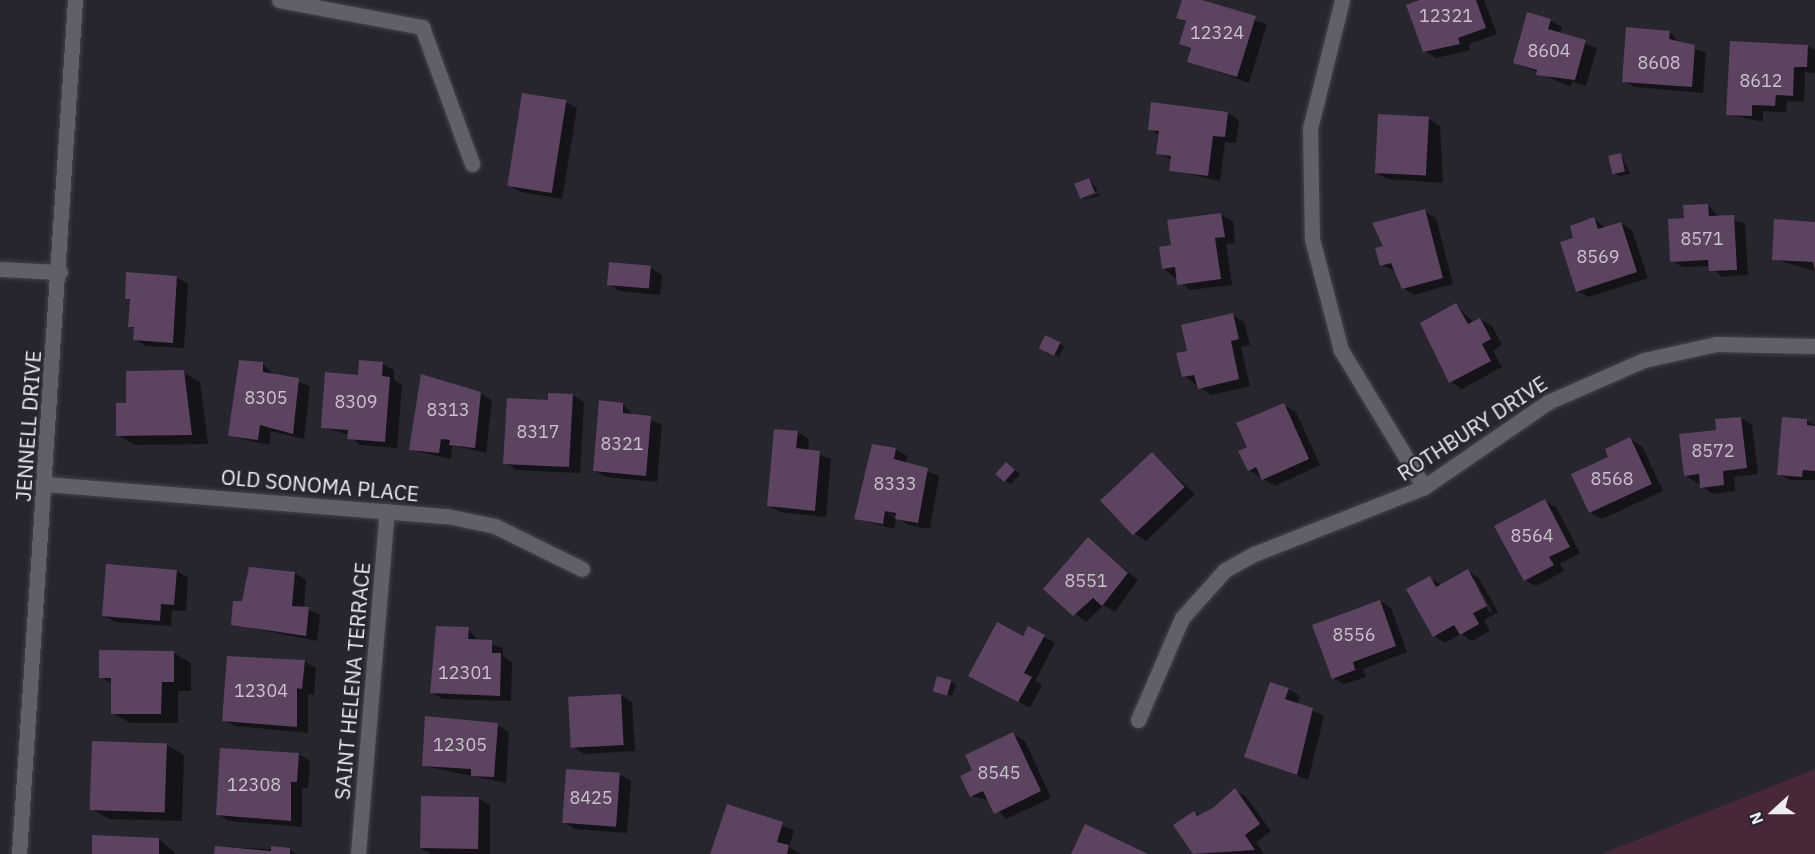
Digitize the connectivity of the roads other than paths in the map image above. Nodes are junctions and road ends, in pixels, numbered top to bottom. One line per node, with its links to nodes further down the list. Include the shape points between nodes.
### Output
1 (75, 0): 6 (street, JENNELL DRIVE)
2 (279, 0): 4 (street, via 422,27)
3 (1342, 0): 9 (street, via 1310,128 1312,239 1341,350)
4 (472, 164)
5 (0, 268): 6 (street)
6 (60, 272): 8 (street, JENNELL DRIVE)
7 (1815, 346): 9 (street, ROTHBURY DRIVE, via 1716,344 1644,360 1548,402)
8 (45, 484): 10 (street, OLD SONOMA PLACE); 13 (street, JENNELL DRIVE)
9 (1424, 488): 12 (street, ROTHBURY DRIVE, via 1225,570 1182,618)
10 (387, 512): 11 (street, OLD SONOMA PLACE, via 495,526); 14 (street, SAINT HELENA TERRACE)
11 (582, 569)
12 (1138, 720)
13 (19, 854)
14 (358, 854)

